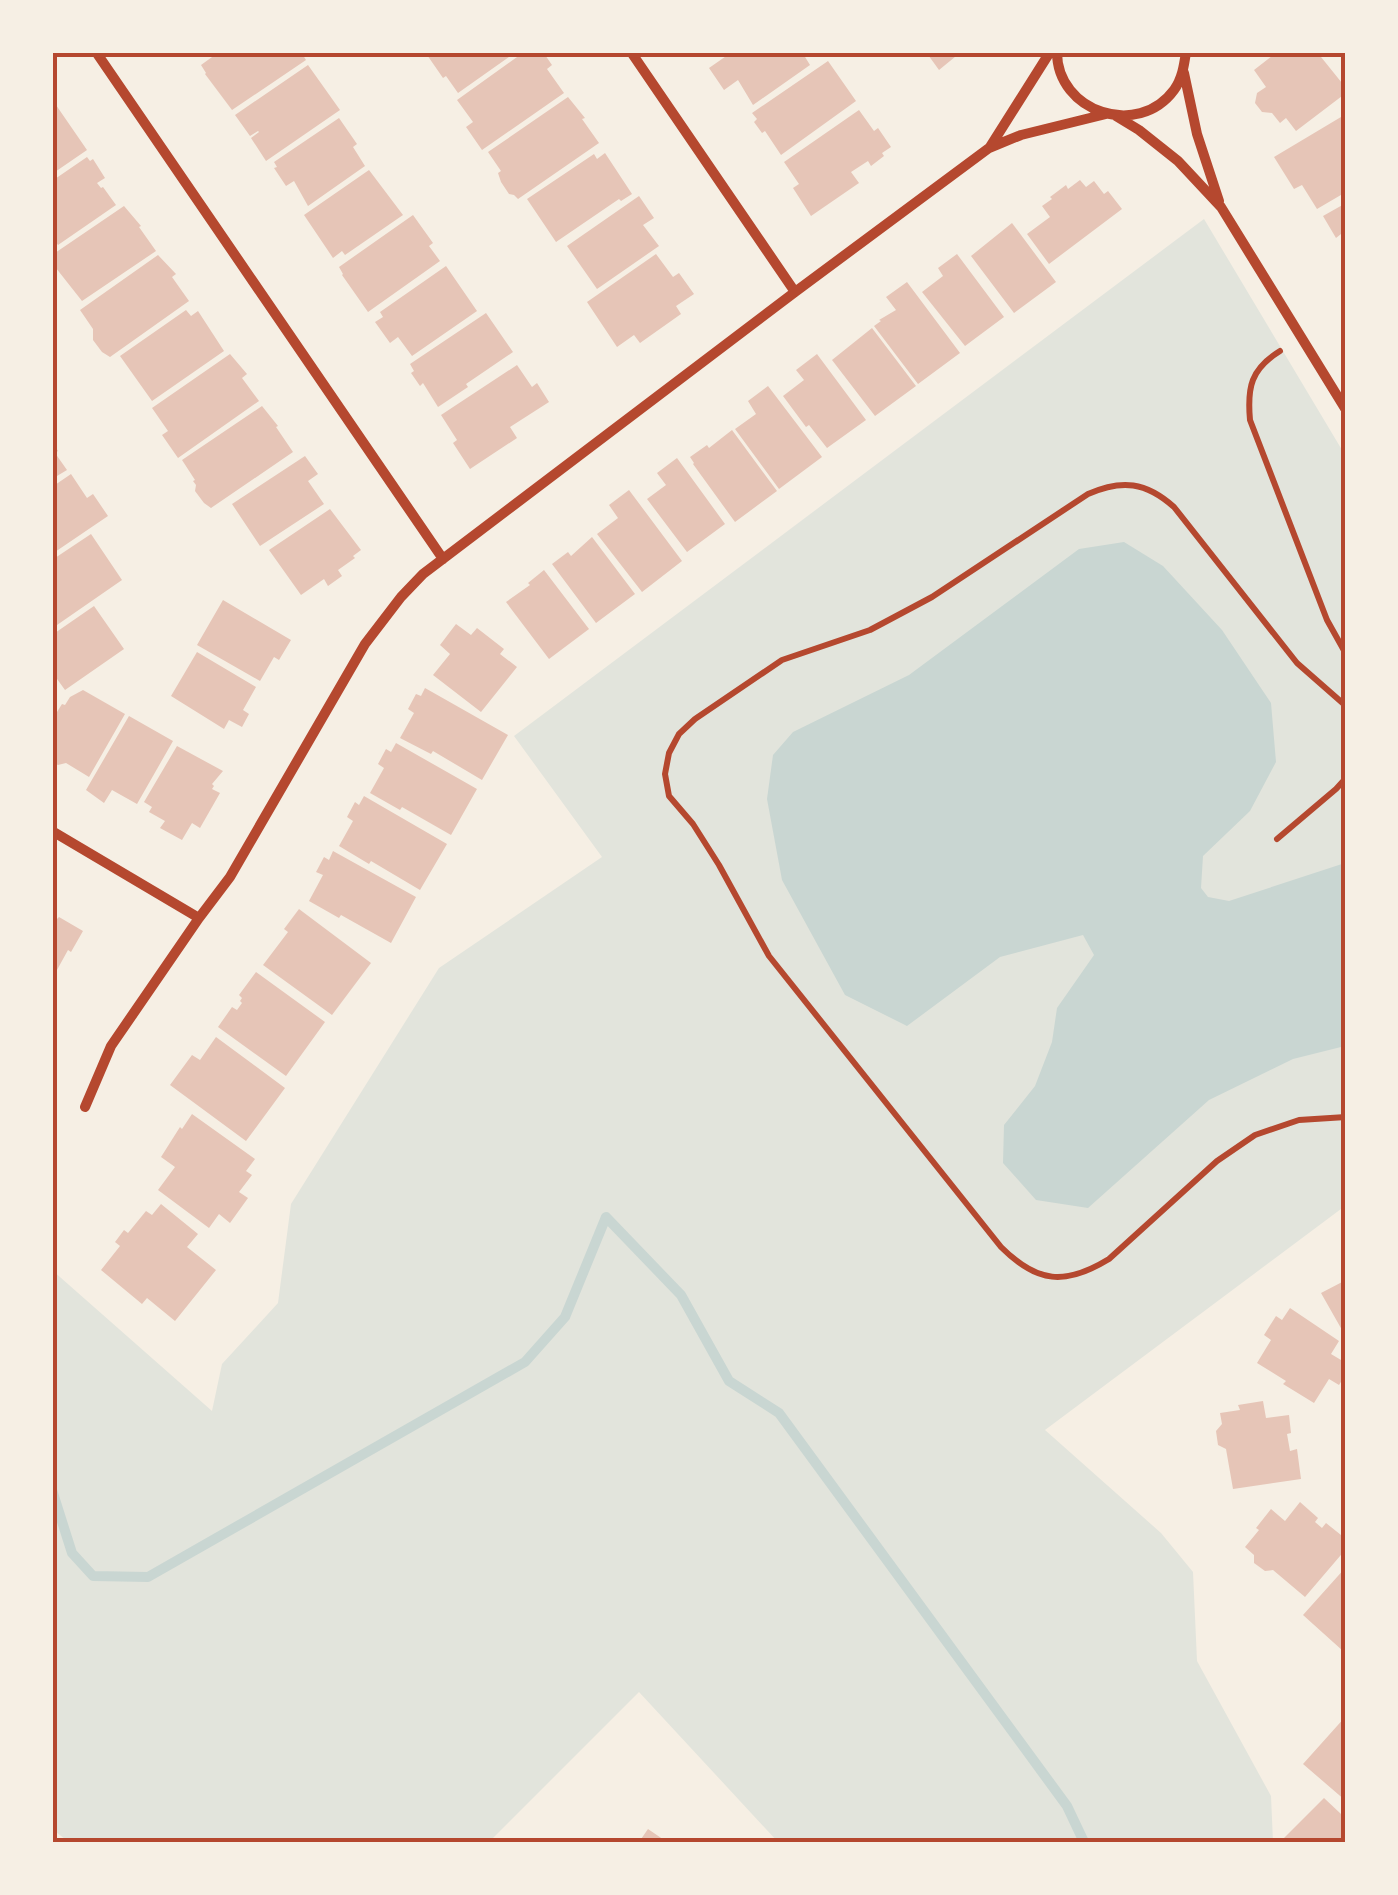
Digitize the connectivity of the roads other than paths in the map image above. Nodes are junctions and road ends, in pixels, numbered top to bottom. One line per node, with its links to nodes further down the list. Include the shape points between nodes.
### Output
1 (96, 52): 11 (street)
2 (631, 52): 9 (street)
3 (1054, 52): 6 (street, via 1073,95); 7 (street)
4 (1186, 52): 5 (street)
5 (1184, 72): 6 (street, via 1158,106); 8 (street)
6 (1111, 115): 7 (street, via 1021,134); 8 (street, via 1178,161)
7 (990, 148): 9 (street)
8 (1221, 207): 10 (street)
9 (795, 292): 11 (street)
10 (1346, 410)
11 (443, 559): 13 (street, via 365,644 230,877)
12 (52, 830): 13 (street)
13 (199, 918): 14 (street, via 110,1046)
14 (85, 1107)

